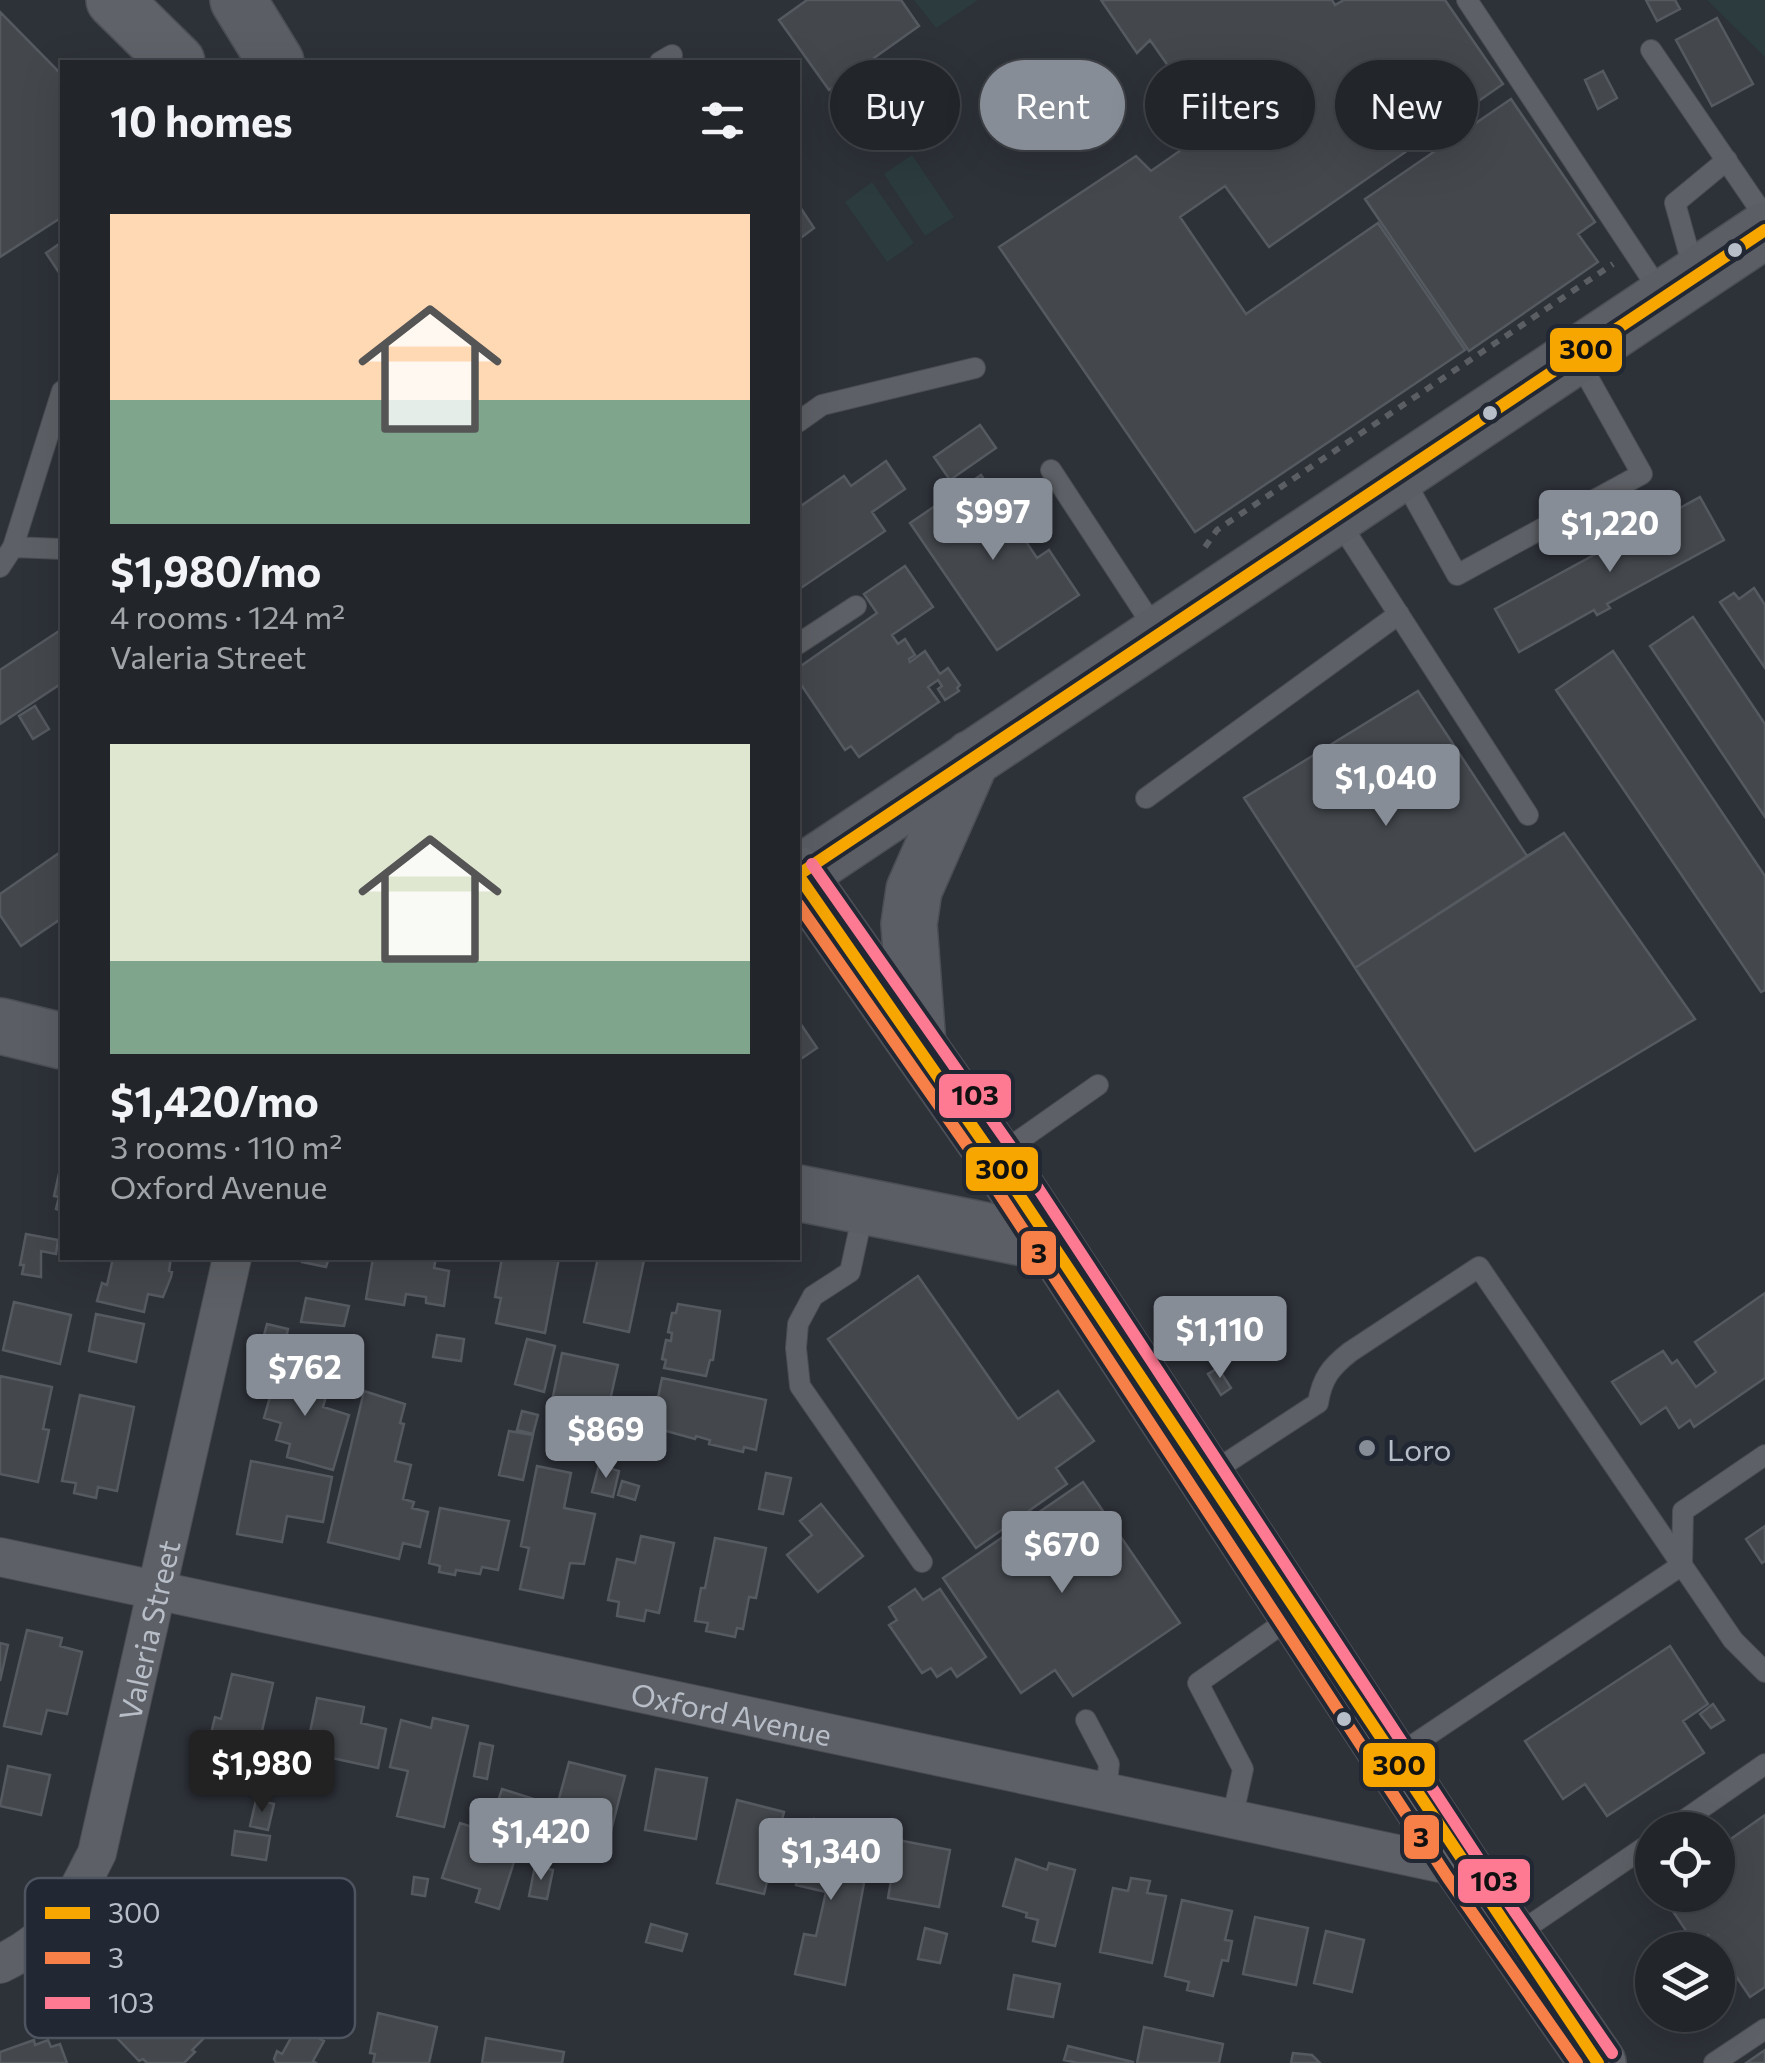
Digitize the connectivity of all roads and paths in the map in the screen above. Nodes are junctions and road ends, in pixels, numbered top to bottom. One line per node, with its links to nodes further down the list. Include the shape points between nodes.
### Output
1 (114, 0): 5 (main road)
2 (238, 0): 6 (main road)
3 (1467, 0): 10 (lane)
4 (1652, 50): 7 (lane)
5 (175, 60)
6 (275, 60)
7 (1727, 160): 8 (lane); 11 (lane, via 1675,203)
8 (1765, 217)
9 (1765, 230): 11 (main road)
10 (1633, 250): 11 (lane); 23 (path, via 1217,530)
11 (1680, 287): 12 (main road)
12 (1576, 356): 17 (main road); 17 (lane, via 1642,474 1457,574)
13 (975, 368): 15 (lane, via 822,405)
14 (60, 397): 19 (lane)
15 (800, 421)
16 (1051, 470): 27 (lane)
17 (1401, 474): 20 (main road)
18 (0, 510): 19 (lane)
19 (22, 517): 21 (lane)
20 (1337, 518): 26 (lane); 27 (main road)
21 (13, 547): 22 (lane); 24 (lane)
22 (60, 549)
23 (1196, 560)
24 (0, 567)
25 (856, 606): 28 (lane)
26 (1399, 614): 30 (lane); 31 (lane)
27 (1158, 634): 29 (main road)
28 (800, 643)
29 (972, 758): 32 (main road); 36 (main road, via 914,890 908,924)
30 (1146, 798)
31 (1528, 815)
32 (800, 873)
33 (800, 877): 36 (main road)
34 (0, 1026): 35 (main road)
35 (60, 1041)
36 (918, 1045): 38 (main road)
37 (1098, 1085): 38 (lane)
38 (996, 1156): 41 (main road)
39 (800, 1192): 40 (main road)
40 (864, 1206): 41 (main road); 46 (lane, via 850,1272 813,1296 798,1324 800,1386)
41 (1053, 1244): 44 (main road)
42 (232, 1260): 48 (street, Valeria Street)
43 (1765, 1455): 47 (lane, via 1683,1510)
44 (1206, 1476): 47 (lane, via 1318,1403 1321,1382 1342,1358 1479,1267); 49 (main road)
45 (0, 1557): 48 (street, Oxford Avenue)
46 (922, 1562)
47 (1682, 1565): 50 (lane, via 1733,1640); 52 (lane)
48 (158, 1593): 54 (street, Oxford Avenue); 59 (street, Valeria Street, via 97,1853)
49 (1298, 1612): 52 (main road); 56 (lane, via 1198,1683 1243,1769)
50 (1765, 1672)
51 (1086, 1720): 54 (lane, via 1108,1764)
52 (1394, 1758): 58 (main road)
53 (1765, 1764): 55 (lane)
54 (1106, 1792): 56 (street, Oxford Avenue)
55 (1696, 1812)
56 (1232, 1819): 58 (street, Oxford Avenue)
57 (1635, 1854): 60 (lane)
58 (1464, 1868): 60 (main road)
59 (85, 1878)
60 (1512, 1938): 64 (main road)
61 (25, 1951): 62 (street, Valeria Street)
62 (0, 1964)
63 (1765, 2029): 65 (lane)
64 (1598, 2063)
65 (1714, 2063)

